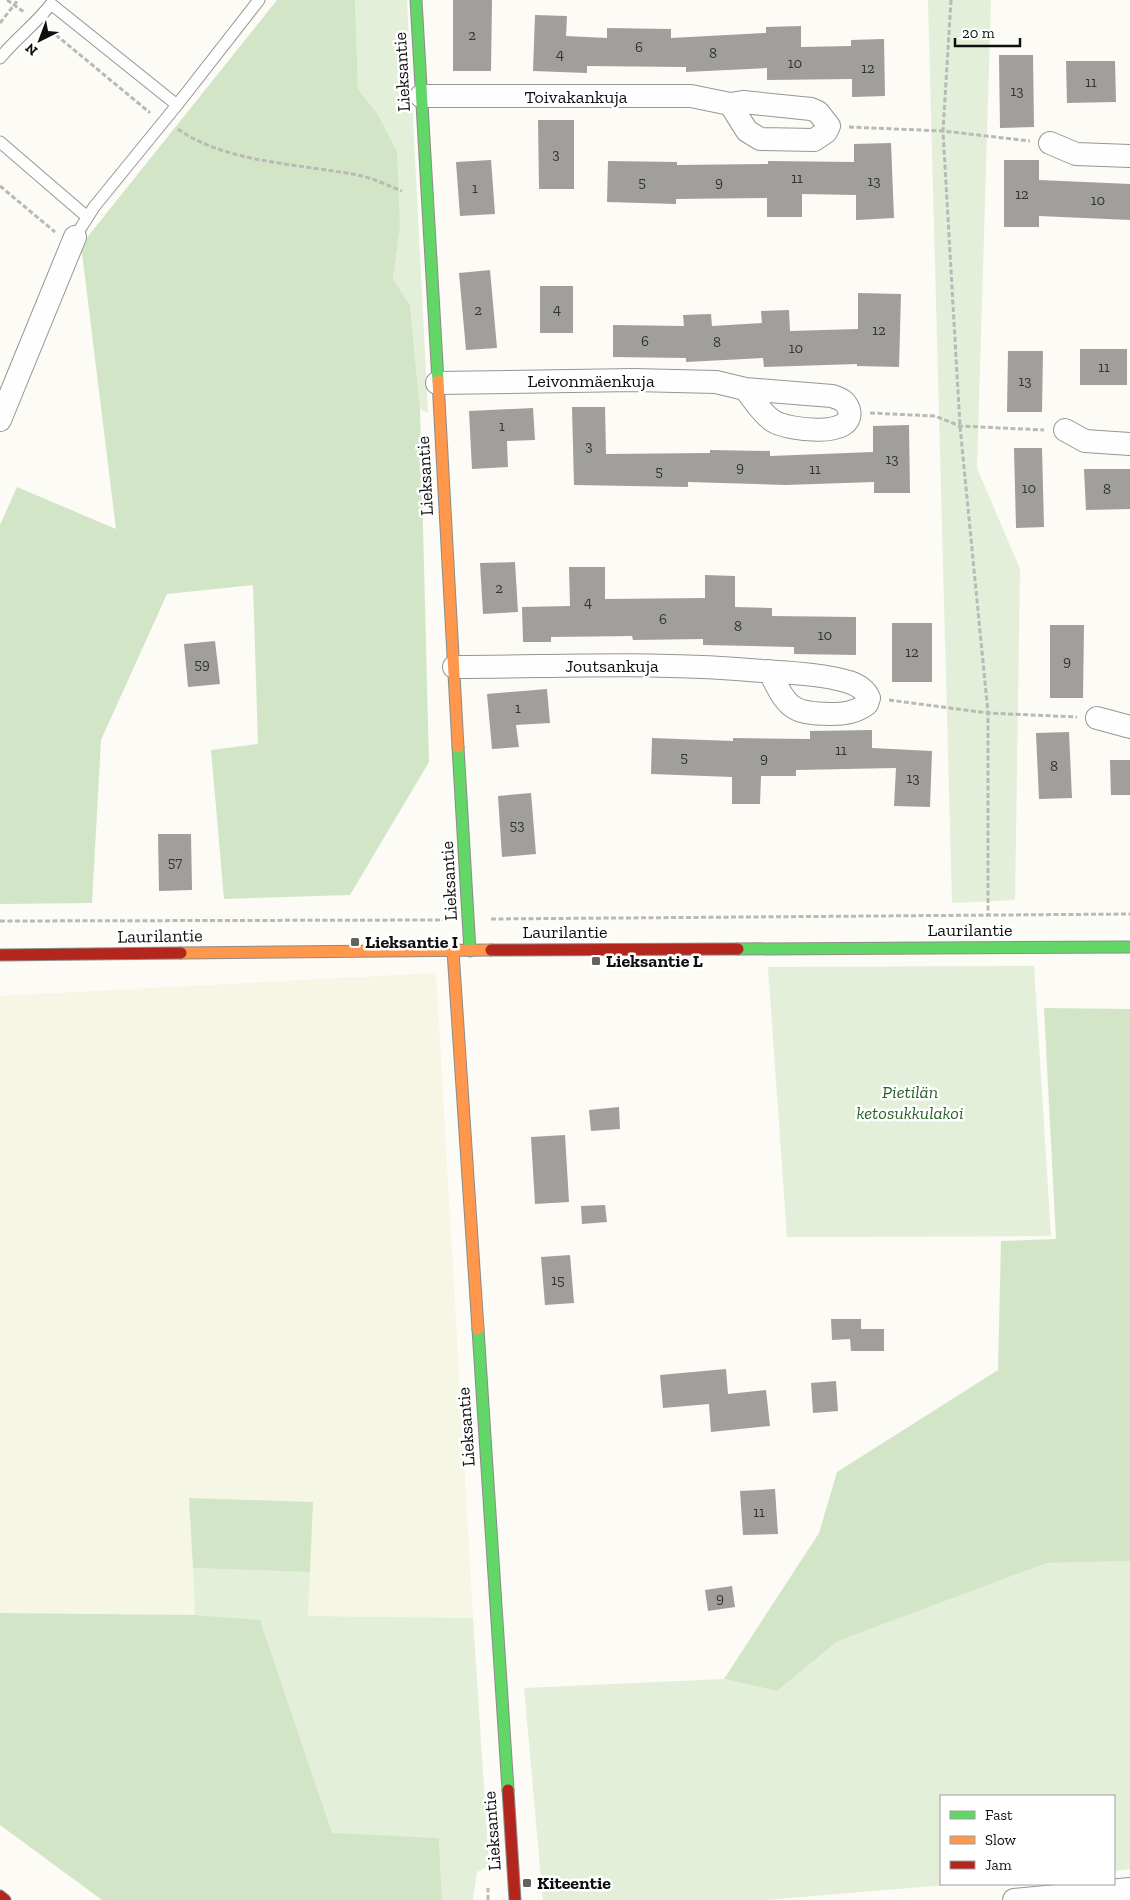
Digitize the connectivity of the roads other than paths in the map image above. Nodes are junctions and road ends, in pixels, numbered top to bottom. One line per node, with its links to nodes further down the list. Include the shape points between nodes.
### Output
1 (258, 0): 7 (lane)
2 (416, 0): 5 (street, Lieksantie)
3 (52, 2): 4 (lane); 7 (lane)
4 (0, 58)
5 (421, 96): 6 (street, Toivakankuja, via 691,96); 14 (street, Lieksantie)
6 (730, 104): 6 (street, Toivakankuja, via 743,102 811,109 818,112 829,126 814,140 760,139 747,131)
7 (177, 105): 11 (lane)
8 (1, 143): 11 (lane)
9 (1050, 143): 10 (street, via 1076,154)
10 (1130, 156)
11 (86, 216): 12 (lane)
12 (73, 242): 13 (street)
13 (7, 383): 16 (street)
14 (437, 383): 15 (street, Leivonmäenkuja, via 634,380 716,382); 19 (street, Lieksantie)
15 (745, 388): 15 (street, Leivonmäenkuja, via 832,396 843,400 850,414 842,426 830,429 790,428 774,422 762,412)
16 (0, 420)
17 (1064, 430): 18 (street, via 1085,441)
18 (1130, 444)
19 (454, 667): 20 (street, Joutsankuja, via 687,666); 25 (street, Lieksantie)
20 (769, 671): 20 (street, Joutsankuja, via 786,701 807,714 854,712 867,704 870,698 866,691 850,682)
21 (1098, 718): 22 (street)
22 (1130, 727)
23 (1130, 947): 25 (street, Laurilantie)
24 (453, 951): 25 (street, Laurilantie); 26 (street, Laurilantie); 30 (street, Lieksantie)
25 (470, 951)
26 (0, 955)
27 (1129, 1893): 31 (street)
28 (0, 1896): 29 (street)
29 (5, 1900)
30 (515, 1900)
31 (1014, 1900)

